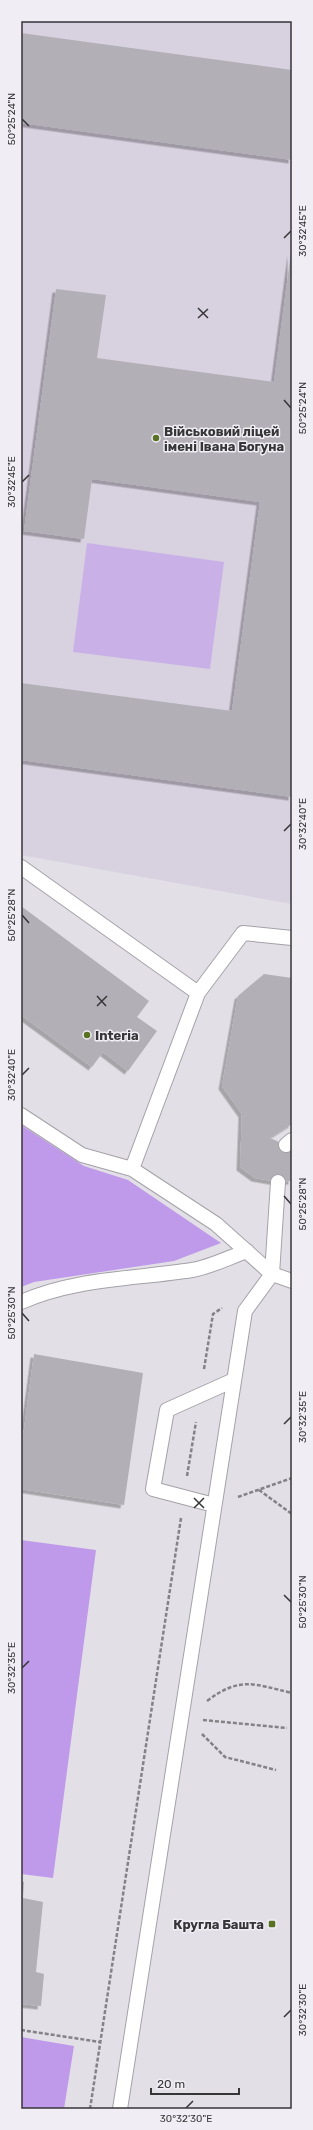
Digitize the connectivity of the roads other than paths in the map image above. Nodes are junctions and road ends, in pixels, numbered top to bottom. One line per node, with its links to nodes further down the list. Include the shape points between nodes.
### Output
1 (21, 867): 3 (lane)
2 (292, 938): 3 (lane, via 244,933)
3 (198, 993): 5 (lane)
4 (21, 1114): 5 (lane, via 82,1156)
5 (132, 1169): 7 (lane, via 216,1224)
6 (278, 1182): 8 (lane)
7 (247, 1251): 8 (lane); 10 (lane, via 194,1270 111,1279 40,1293)
8 (272, 1274): 9 (lane); 11 (lane, via 244,1311)
9 (292, 1281)
10 (21, 1302)
11 (234, 1380): 12 (lane); 12 (lane, via 167,1410 153,1489)
12 (214, 1505): 13 (lane, via 186,1719)
13 (120, 2109)

